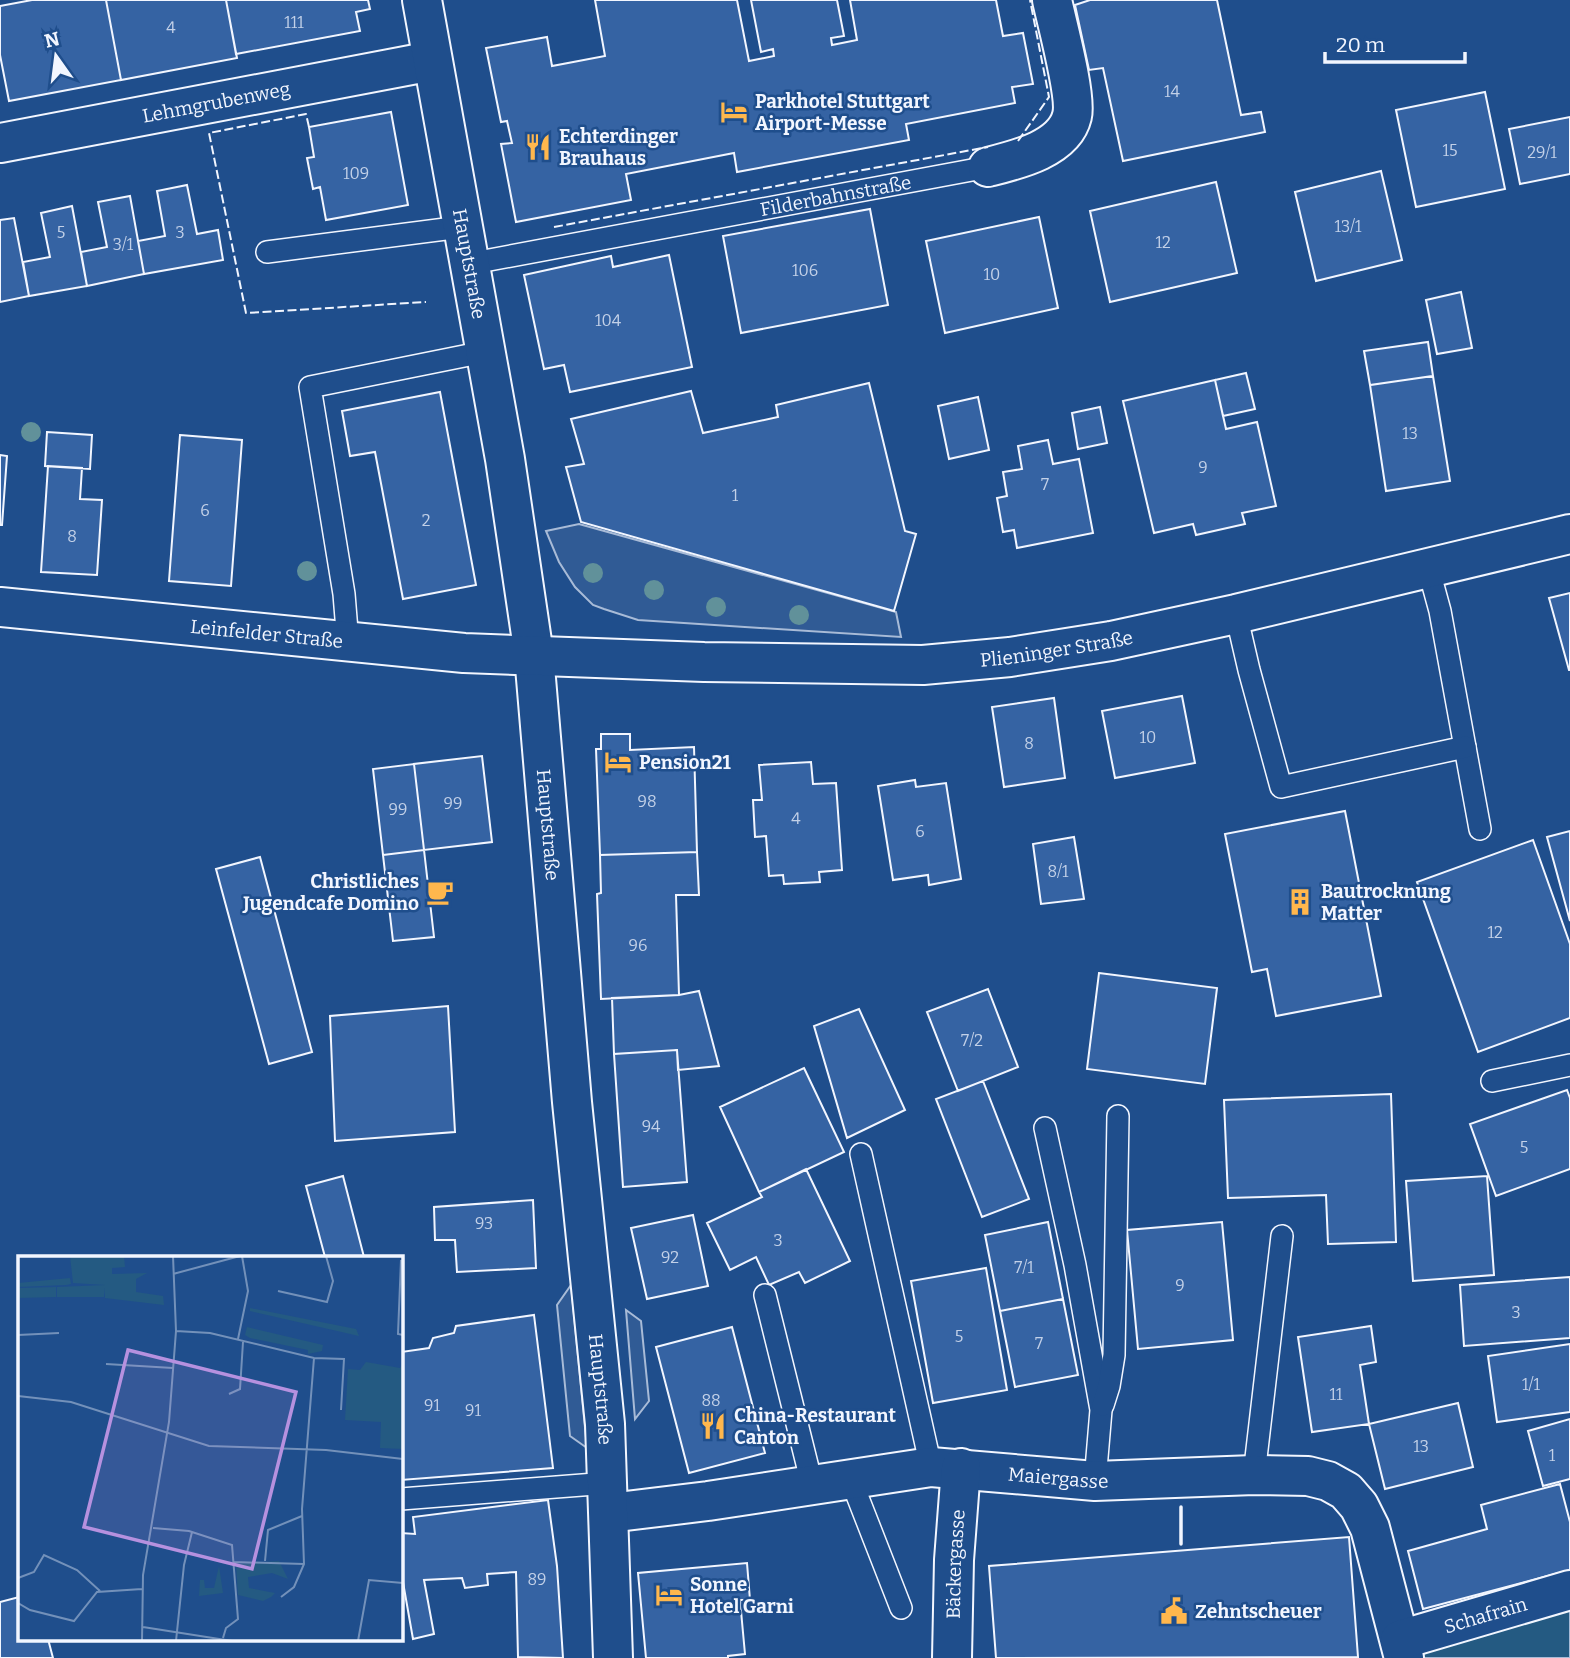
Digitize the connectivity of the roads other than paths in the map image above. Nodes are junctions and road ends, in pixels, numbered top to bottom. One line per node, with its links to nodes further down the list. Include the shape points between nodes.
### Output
1 (422, 0): 3 (main road, Hauptstraße)
2 (1052, 0): 5 (main road, Filderbahnstraße, via 1072,117 1060,136 1042,148)
3 (432, 61): 4 (main road, Lehmgrubenweg); 6 (main road, Hauptstraße)
4 (0, 143)
5 (988, 167): 8 (lane, Filderbahnstraße)
6 (461, 227): 7 (lane); 8 (main road, Hauptstraße)
7 (267, 252)
8 (468, 264): 9 (main road, Hauptstraße)
9 (484, 352): 14 (lane, via 310,387); 15 (main road, Hauptstraße, via 519,540)
10 (1570, 534): 11 (main road, Plieninger Straße)
11 (1428, 568): 13 (main road, Plieninger Straße); 16 (lane)
12 (0, 607): 14 (main road, Leinfelder Straße)
13 (1236, 614): 15 (main road, Plieninger Straße, via 1111,641 923,665); 16 (lane, via 1281,787)
14 (348, 643): 15 (main road, Leinfelder Straße)
15 (534, 655): 31 (main road, Hauptstraße)
16 (1465, 747): 17 (lane)
17 (1480, 829)
18 (1570, 1065): 19 (lane)
19 (1492, 1081)
20 (1118, 1116): 25 (lane, via 1114,1355)
21 (1045, 1128): 25 (lane)
22 (861, 1154): 26 (lane)
23 (1282, 1236): 27 (lane)
24 (765, 1295): 30 (lane)
25 (1101, 1410): 29 (lane)
26 (946, 1468): 28 (main road, Maiergasse); 29 (main road, Maiergasse); 37 (main road, Bäckergasse, via 954,1560)
27 (1254, 1475): 29 (main road, Maiergasse); 35 (main road, Maiergasse, via 1328,1481 1346,1491 1359,1506 1370,1528)
28 (851, 1480): 30 (main road, Maiergasse); 34 (lane)
29 (1095, 1481)
30 (812, 1484): 31 (main road, Maiergasse, via 708,1501)
31 (609, 1498): 32 (lane); 36 (main road, Hauptstraße)
32 (402, 1499)
33 (1570, 1590): 35 (main road, Schafrain)
34 (901, 1608)
35 (1402, 1649)
36 (613, 1658)
37 (952, 1658)

